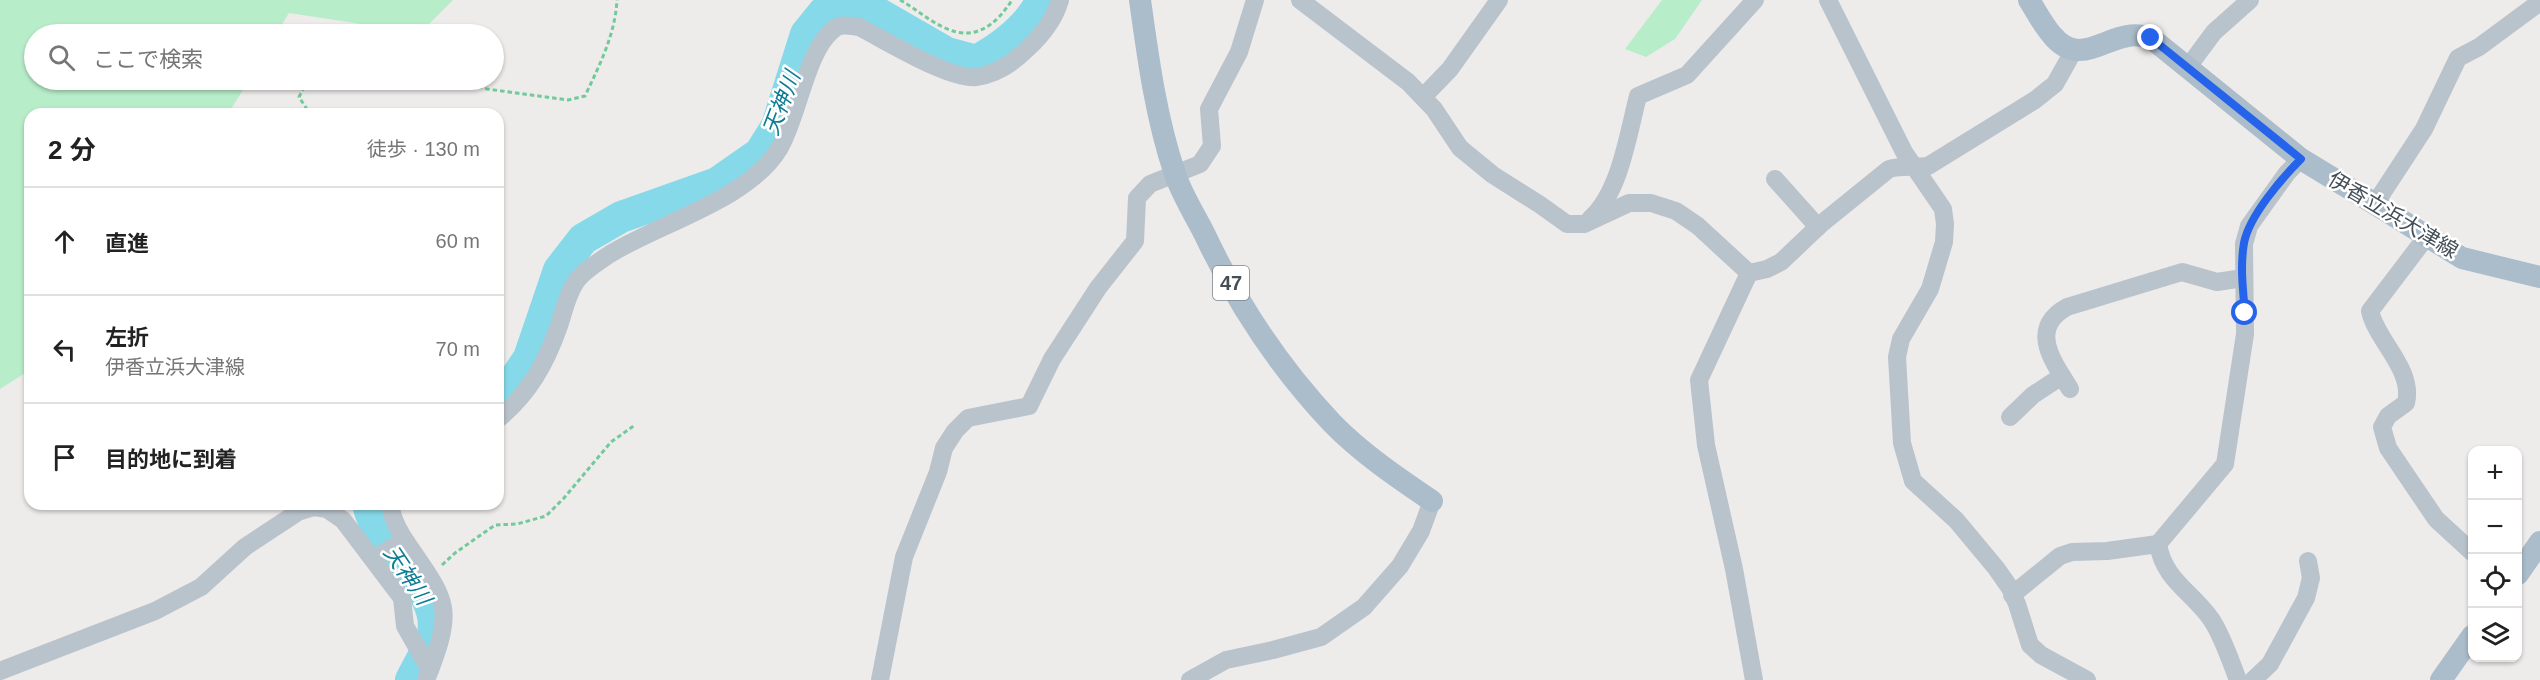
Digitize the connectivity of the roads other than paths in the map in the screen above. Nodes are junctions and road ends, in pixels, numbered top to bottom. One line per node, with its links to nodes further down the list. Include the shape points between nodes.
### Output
1 (1060, 0): 25 (street, via 1036,40 1017,59 995,72 973,77 942,69 859,27 843,25 832,30 809,69 778,150 764,167 712,203 631,241 577,280 549,354 531,387)
2 (1140, 0): 16 (main road, 47, via 1151,79)
3 (1255, 0): 16 (street, via 1239,52 1209,109 1212,146 1200,164)
4 (1300, 0): 13 (street, via 1408,82)
5 (1499, 0): 13 (street, via 1450,69)
6 (1755, 0): 19 (street, via 1687,75 1638,96 1612,188 1600,210)
7 (1828, 0): 15 (street)
8 (2029, 0): 11 (main road, via 2053,37)
9 (2250, 0): 12 (street, via 2214,32)
10 (2540, 2): 18 (street, via 2458,58 2424,129)
11 (2074, 50): 12 (main road, 伊香立浜大津線, via 2140,35 2151,38); 15 (street, via 2055,84 2035,100 1937,161)
12 (2188, 67): 14 (main road, 伊香立浜大津線)
13 (1423, 98): 19 (street, via 1460,148 1493,175 1567,224)
14 (2301, 159): 18 (main road, 伊香立浜大津線); 23 (street, via 2249,226)
15 (1915, 167): 20 (street, via 1889,169); 38 (street, via 1943,209 1945,224 1944,242 1930,289 1901,339 1898,357 1902,443 1913,481 1956,520 1996,568)
16 (1175, 175): 27 (main road, 47, via 1255,326 1287,370 1333,424); 42 (street, via 1150,183 1137,198 1135,241 1098,288 1052,359 1029,406 968,418 944,448 904,557)
17 (1775, 179): 20 (street)
18 (2375, 204): 21 (main road, 伊香立浜大津線)
19 (1584, 224): 22 (street, via 1629,203 1651,203 1676,211 1698,226)
20 (1818, 227): 22 (street, via 1781,262)
21 (2427, 236): 24 (main road, 伊香立浜大津線, via 2462,258); 34 (street, via 2370,311 2406,380 2408,392 2406,403 2388,416 2382,427 2388,448 2436,519)
22 (1749, 273): 44 (street, via 1699,380 1706,446)
23 (2243, 278): 26 (street, via 2217,282 2182,272 2054,314 2045,345 2066,382 2032,394); 33 (street, via 2245,334 2225,464)
24 (2540, 278)
25 (504, 414)
26 (2010, 417)
27 (1432, 501): 43 (street, via 1400,566 1364,607 1321,637 1226,660)
28 (304, 510): 40 (street, via 245,547 201,586 155,611)
29 (328, 510): 35 (street)
30 (391, 510): 31 (street)
31 (400, 542): 35 (street); 41 (street, via 435,584 444,602 444,626)
32 (2540, 542): 37 (main road)
33 (2158, 544): 38 (street, via 2060,556); 46 (street, via 2170,576 2212,621)
34 (2468, 548)
35 (377, 557): 41 (street, via 402,598 405,626)
36 (2308, 561): 47 (street, via 2311,578 2306,598 2270,664)
37 (2522, 567)
38 (2012, 595): 45 (street, via 2030,645)
39 (2468, 642): 48 (main road)
40 (0, 671)
41 (428, 675)
42 (880, 680)
43 (1190, 680)
44 (1754, 680)
45 (2087, 680)
46 (2238, 680)
47 (2253, 680)
48 (2441, 680)

